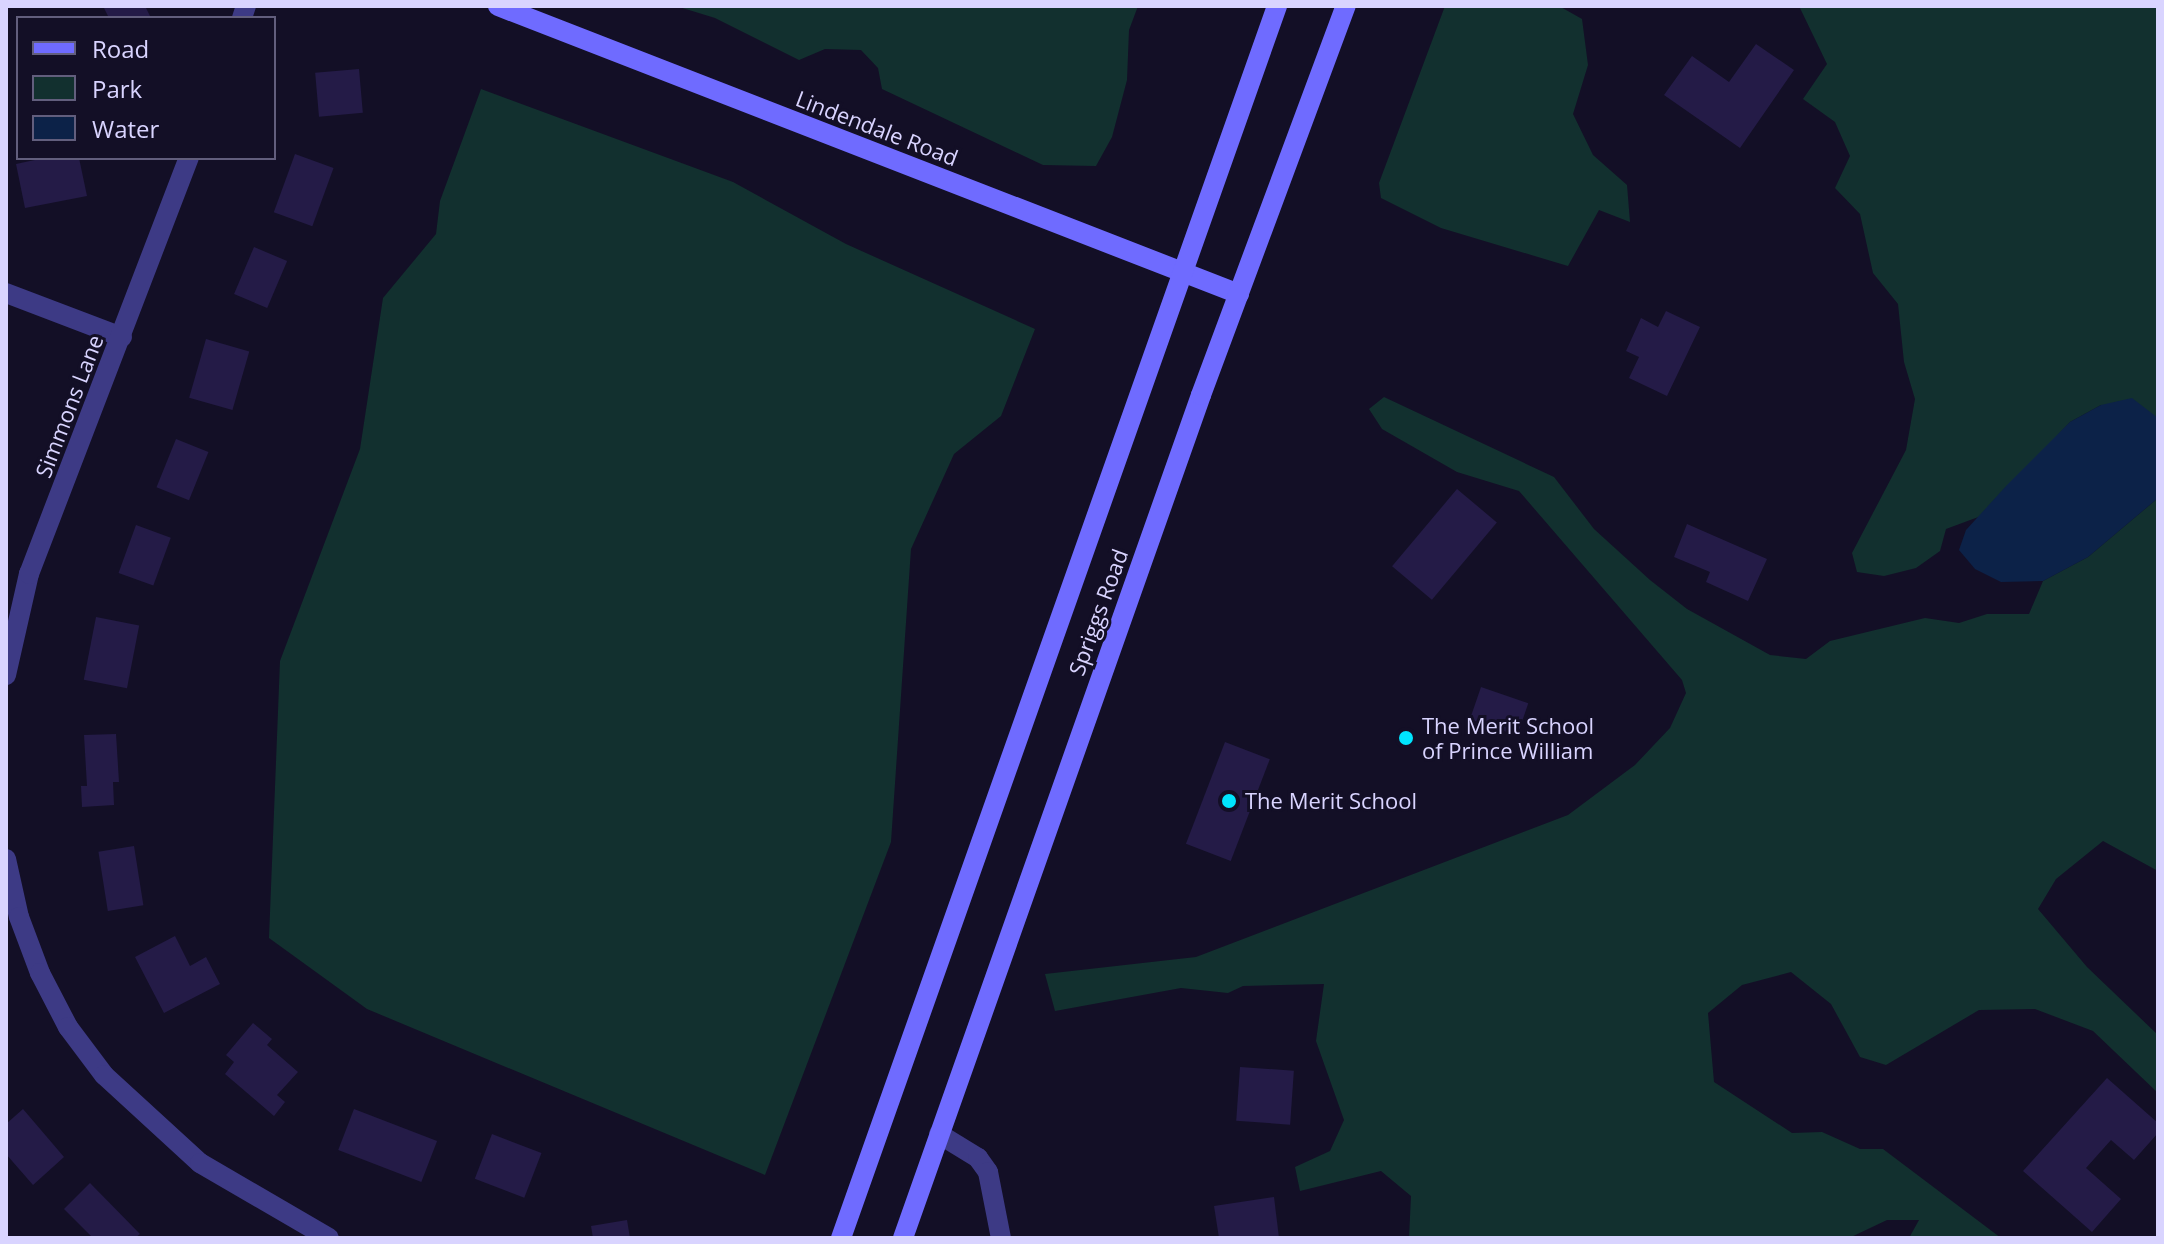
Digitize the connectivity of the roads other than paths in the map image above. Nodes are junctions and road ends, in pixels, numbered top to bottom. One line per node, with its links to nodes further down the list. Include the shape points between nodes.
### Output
1 (498, 6): 5 (main road, Lindendale Road)
2 (1277, 6): 5 (main road, Spriggs Road)
3 (1346, 6): 7 (main road, Spriggs Road)
4 (188, 160): 8 (street, Simmons Lane)
5 (1181, 271): 7 (main road, Lindendale Road); 14 (main road, Spriggs Road)
6 (6, 293): 8 (street)
7 (1239, 294): 12 (main road, Spriggs Road)
8 (122, 337): 9 (street, Simmons Lane, via 29,574)
9 (6, 675)
10 (6, 859): 11 (street)
11 (6, 869): 13 (street, via 40,973 68,1027 104,1075 200,1163)
12 (939, 1134): 15 (main road, Spriggs Road); 16 (street, via 978,1158 988,1172)
13 (329, 1238)
14 (841, 1238)
15 (903, 1238)
16 (1001, 1238)

